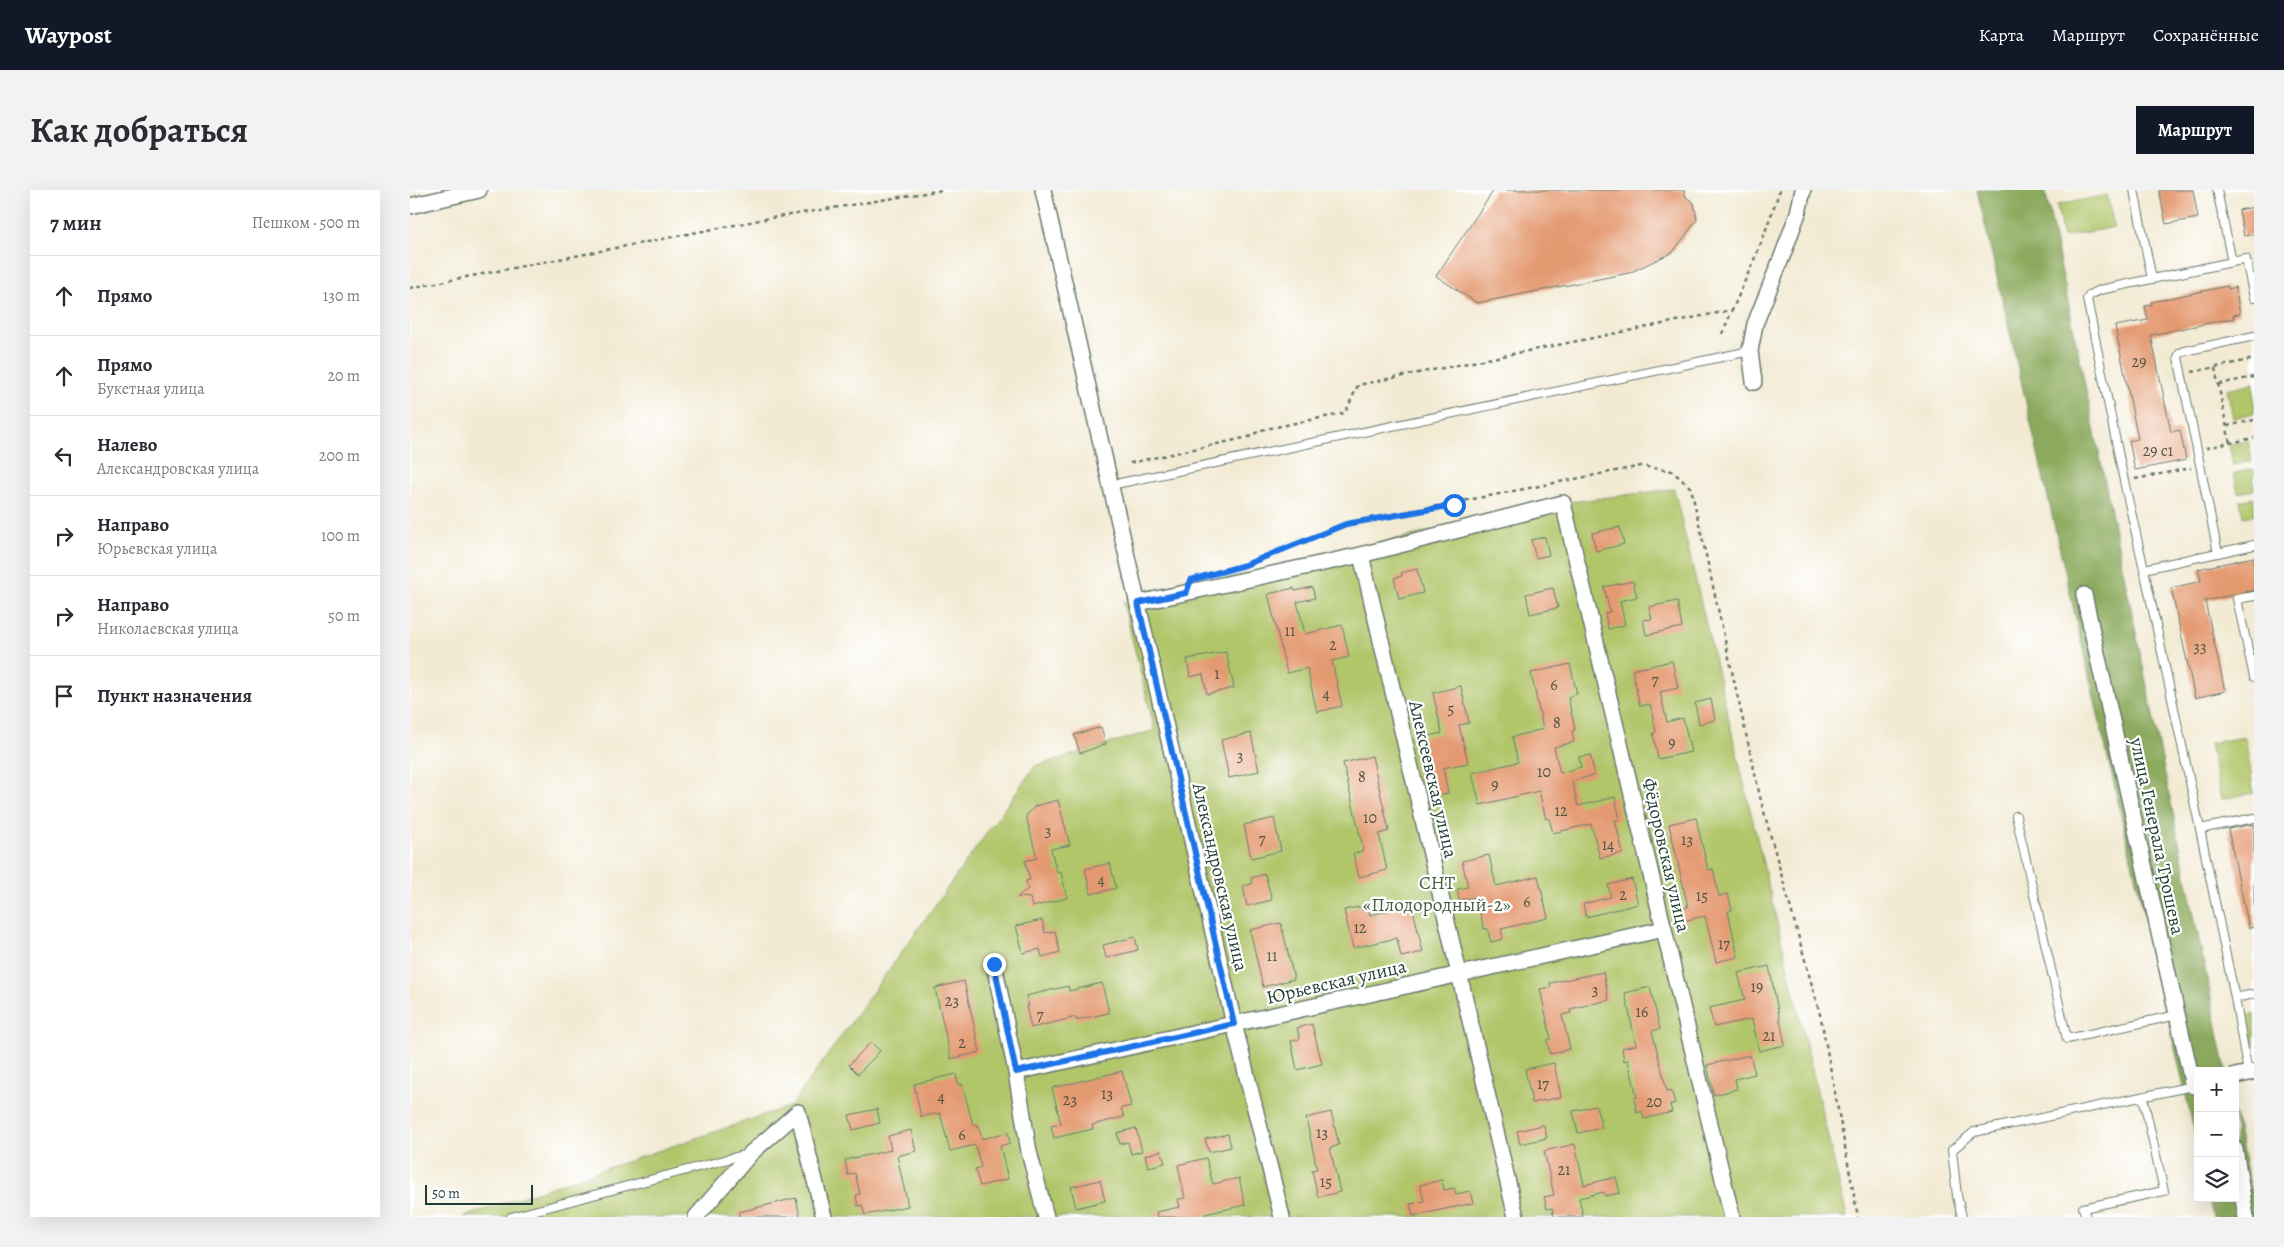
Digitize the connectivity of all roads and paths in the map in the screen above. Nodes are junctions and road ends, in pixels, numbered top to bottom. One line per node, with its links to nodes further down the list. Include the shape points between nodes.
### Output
1 (479, 190): 8 (street)
2 (943, 190): 12 (path, via 765,218)
3 (1042, 190): 32 (street, Александровская улица)
4 (1780, 190): 14 (path)
5 (1803, 190): 17 (street, via 1784,254 1755,324)
6 (2134, 190): 11 (lane)
7 (2217, 190): 10 (lane)
8 (410, 206)
9 (2250, 259): 10 (lane); 13 (lane)
10 (2232, 262): 11 (lane)
11 (2152, 279): 31 (lane, via 2094,292 2088,299)
12 (410, 288)
13 (2254, 298)
14 (1732, 310): 15 (path); 29 (path, via 1358,385 1345,413)
15 (1722, 334)
16 (2254, 336): 20 (lane, via 2180,353)
17 (1750, 351): 22 (street); 32 (lane)
18 (2254, 359): 19 (path)
19 (2215, 368): 20 (path); 23 (path)
20 (2181, 374): 28 (lane)
21 (2254, 377): 23 (path)
22 (1754, 382)
23 (2218, 384): 25 (path)
24 (2254, 420): 25 (path)
25 (2227, 426): 27 (path)
26 (2254, 438): 27 (path)
27 (2230, 443): 28 (path)
28 (2196, 450): 30 (lane)
29 (1130, 462)
30 (2200, 466): 31 (path); 34 (lane)
31 (2124, 481): 37 (lane)
32 (1111, 484): 40 (street, Александровская улица)
33 (2254, 545): 34 (lane)
34 (2218, 553): 37 (lane)
35 (1361, 555): 40 (street); 45 (street, Фёдоровская улица, via 1564,503); 47 (street, Алексеевская улица)
36 (1245, 565): 66 (path, via 1346,524 1641,466 1672,471 1691,488 1761,801 1821,1018)
37 (2144, 569): 44 (lane)
38 (2084, 595): 50 (street, улица Генерала Трошева)
39 (2254, 596): 41 (lane, via 2237,599)
40 (1138, 603): 51 (street, Александровская улица)
41 (2254, 677)
42 (2016, 816): 50 (lane, via 2067,1038)
43 (2254, 818): 44 (lane)
44 (2200, 829): 49 (lane)
45 (1664, 929): 47 (street, Юрьевская улица); 65 (street, Фёдоровская улица)
46 (994, 964): 52 (street)
47 (1459, 973): 51 (street, Юрьевская улица); 64 (street, Алексеевская улица)
48 (2254, 994): 49 (lane)
49 (2235, 998): 53 (lane)
50 (2177, 1015): 54 (street, улица Генерала Трошева)
51 (1234, 1024): 52 (street, Юрьевская улица); 63 (street, Александровская улица)
52 (1016, 1072): 62 (street, via 1029,1152)
53 (2246, 1074)
54 (2194, 1081)
55 (2194, 1085): 56 (lane)
56 (2143, 1097): 67 (lane, via 1974,1132 1952,1150); 68 (lane, via 2164,1191 2084,1208)
57 (751, 1153): 59 (lane); 60 (street); 61 (street, via 798,1112)
58 (2236, 1157): 69 (street)
59 (511, 1217)
60 (696, 1217)
61 (824, 1217)
62 (1046, 1217)
63 (1282, 1217)
64 (1516, 1217)
65 (1732, 1217)
66 (1858, 1217)
67 (1962, 1217)
68 (2086, 1217)
69 (2246, 1217)

